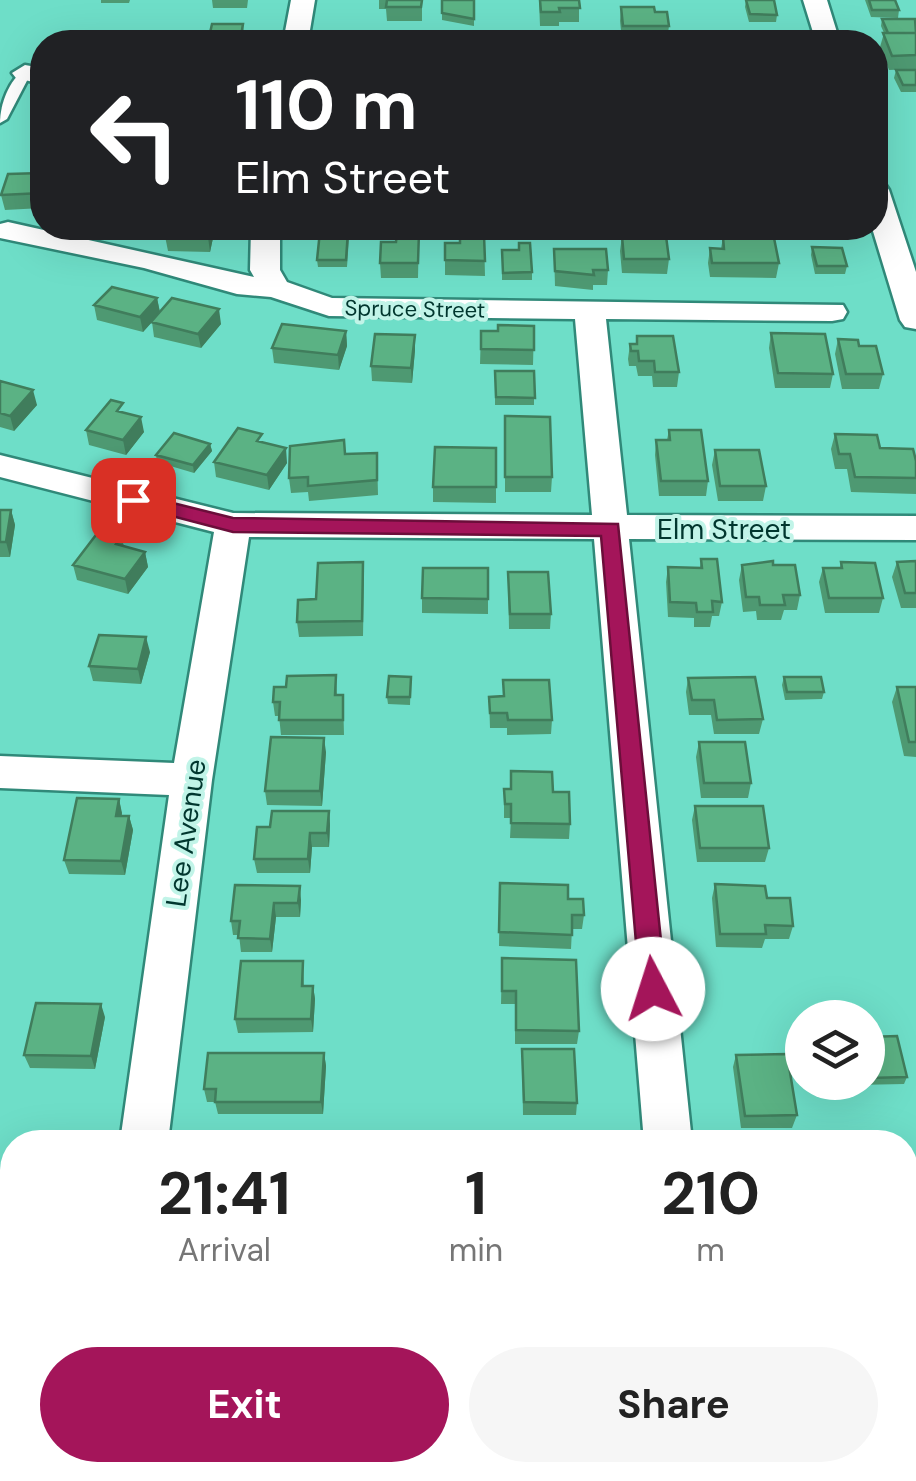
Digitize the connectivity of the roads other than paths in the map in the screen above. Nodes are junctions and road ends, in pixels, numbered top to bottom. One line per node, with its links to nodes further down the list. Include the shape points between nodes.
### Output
1 (303, 0): 3 (street)
2 (815, 0): 4 (street)
3 (298, 30)
4 (824, 30)
5 (30, 80): 6 (lane)
6 (0, 120)
7 (8, 231): 9 (street, Spruce Street)
8 (888, 231): 15 (street)
9 (30, 236)
10 (52, 240): 12 (street, Spruce Street, via 237,285)
11 (266, 240): 12 (street, via 265,270)
12 (275, 288): 13 (street, Spruce Street, via 328,307 366,310)
13 (590, 311): 14 (street, Spruce Street); 19 (street)
14 (832, 312)
15 (916, 320)
16 (0, 466): 17 (street, Elm Street)
17 (233, 525): 19 (street, Elm Street); 21 (street, Lee Avenue)
18 (916, 528): 19 (street, Elm Street)
19 (610, 529): 23 (street)
20 (0, 772): 21 (street)
21 (192, 780): 22 (street, Lee Avenue)
22 (146, 1130)
23 (667, 1130)

